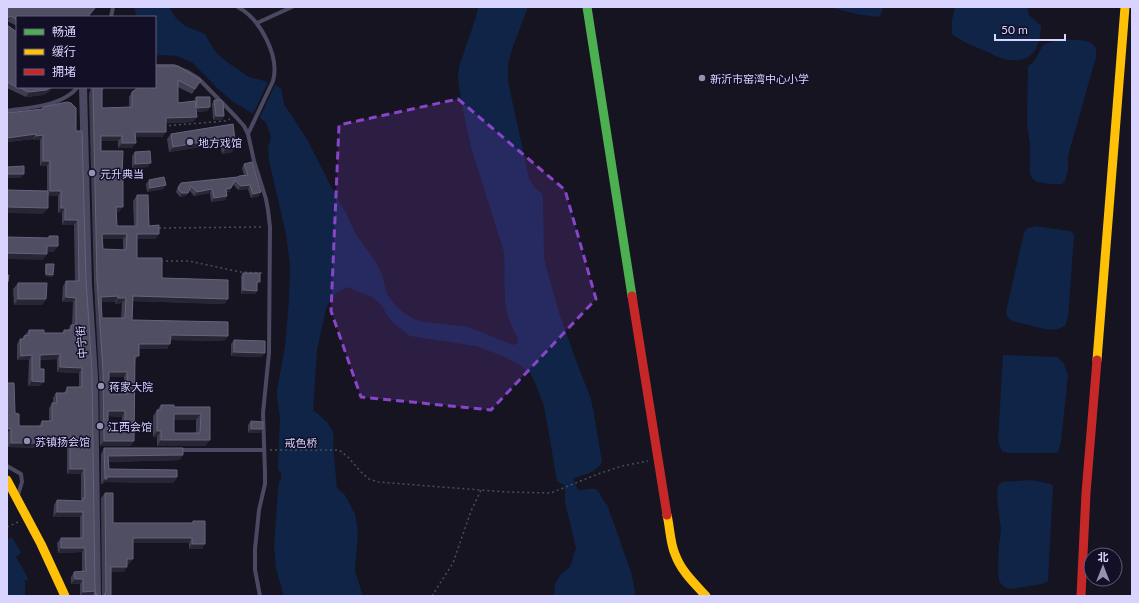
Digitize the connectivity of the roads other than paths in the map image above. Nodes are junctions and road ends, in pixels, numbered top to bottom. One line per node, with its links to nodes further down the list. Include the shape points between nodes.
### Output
1 (238, 7): 5 (lane, via 245,10)
2 (292, 7): 5 (lane)
3 (587, 7): 19 (street, via 674,552 686,576)
4 (1125, 7): 20 (street, via 1086,485)
5 (258, 23): 10 (lane, via 273,55 273,81)
6 (156, 66): 10 (lane, via 182,68 199,79 236,117)
7 (77, 88): 9 (lane, via 60,100)
8 (83, 88): 17 (street, 中宁街, via 88,284 99,450)
9 (7, 111)
10 (248, 134): 12 (lane, via 266,199 270,227 269,353 263,413)
11 (172, 450): 12 (lane)
12 (264, 450): 18 (lane, via 265,484 255,549 255,570)
13 (7, 466): 15 (lane, via 19,472 22,477)
14 (7, 480): 15 (street)
15 (17, 498): 16 (street)
16 (65, 596)
17 (97, 596)
18 (260, 596)
19 (706, 596)
20 (1081, 596)

